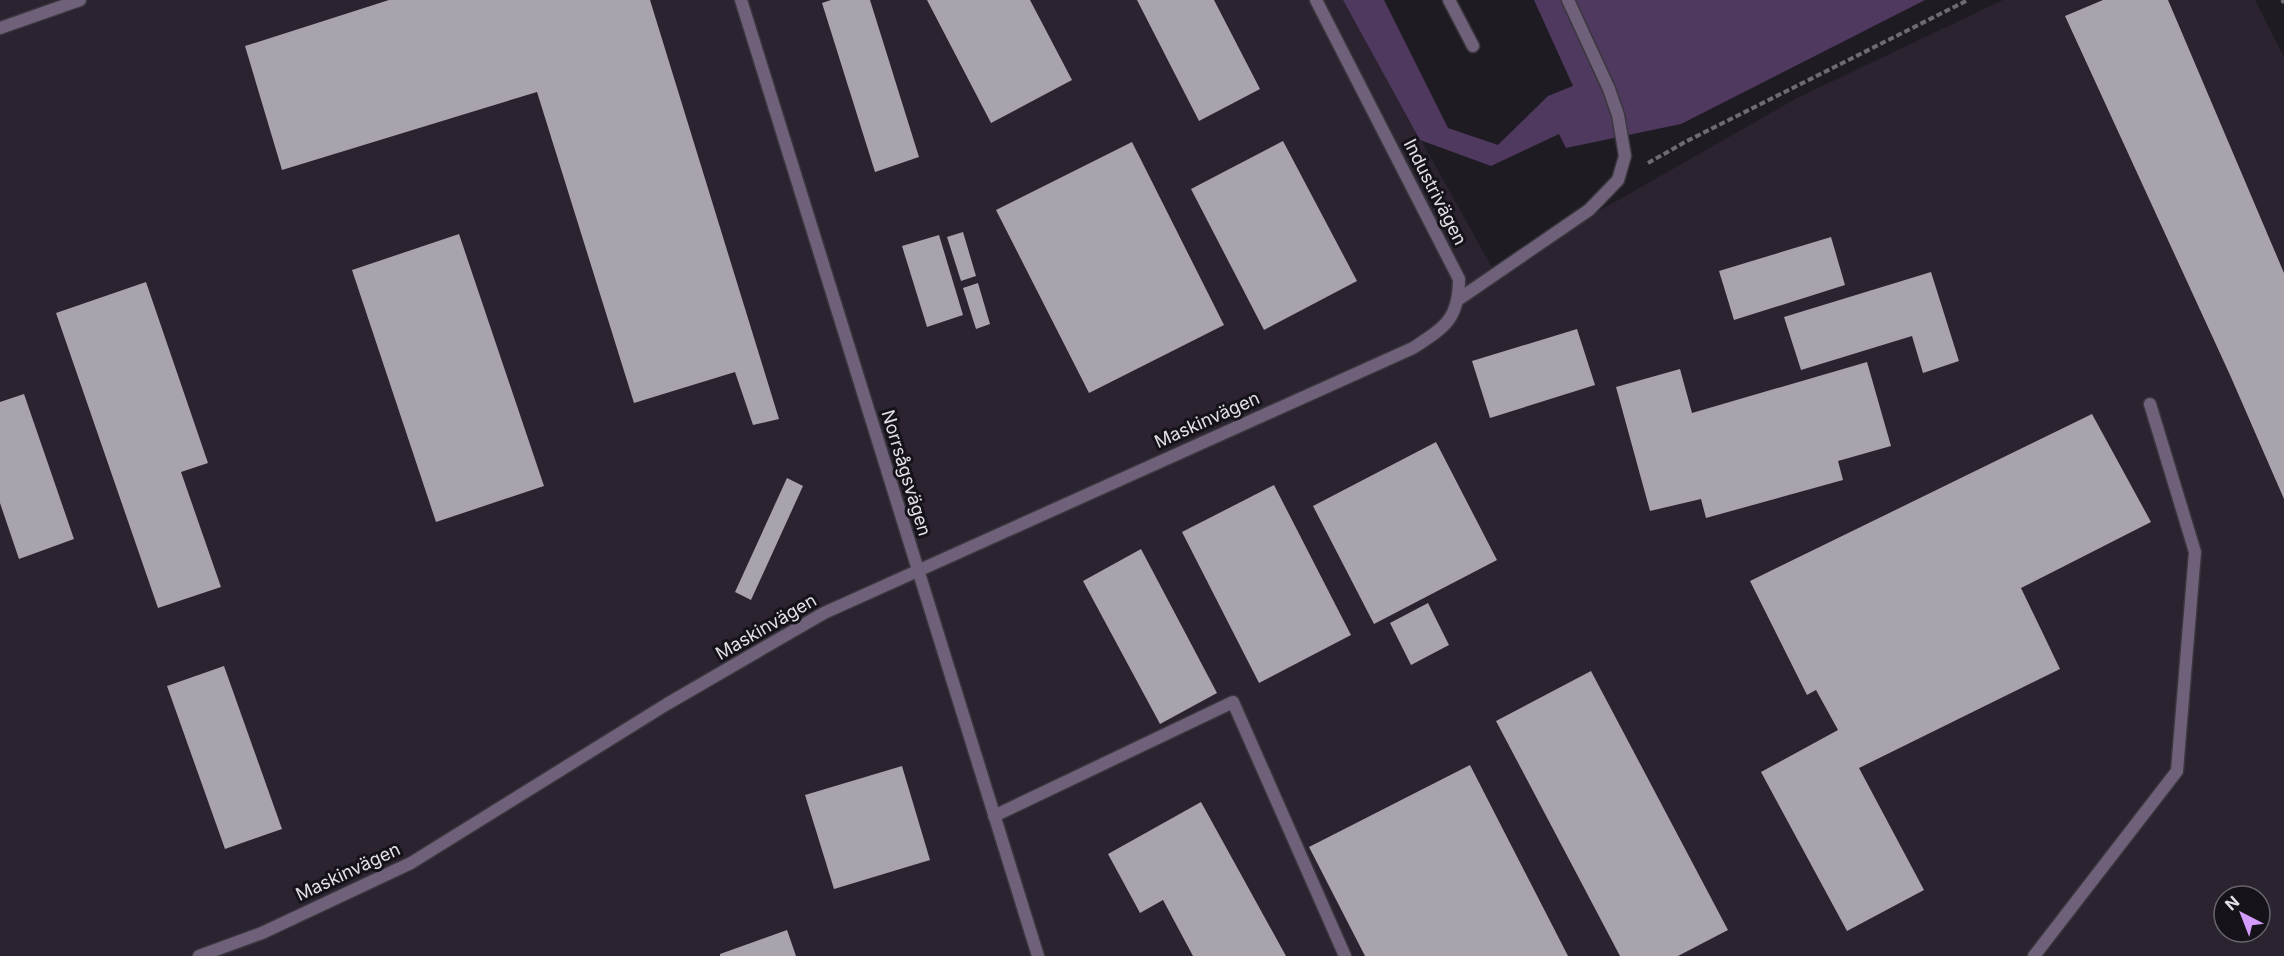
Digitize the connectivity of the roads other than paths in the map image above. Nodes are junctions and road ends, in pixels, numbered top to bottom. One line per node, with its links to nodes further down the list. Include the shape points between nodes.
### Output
1 (80, 0): 6 (street)
2 (741, 0): 10 (street, Norrsågsvägen)
3 (1316, 0): 8 (street, Industrivägen, via 1460,279)
4 (1449, 0): 7 (street)
5 (1568, 0): 8 (street, via 1618,115 1625,156 1618,180 1589,210)
6 (0, 28)
7 (1473, 45)
8 (1459, 299): 10 (street, Maskinvägen, via 1443,328 1413,348)
9 (2150, 404): 15 (street, via 2195,552 2176,771)
10 (918, 571): 11 (street, Norrsågsvägen); 12 (street, Maskinvägen, via 825,613 667,704 411,863 262,933)
11 (994, 816): 13 (street, Norrsågsvägen); 14 (street, via 1233,702)
12 (200, 956)
13 (1038, 956)
14 (1345, 956)
15 (2034, 956)

